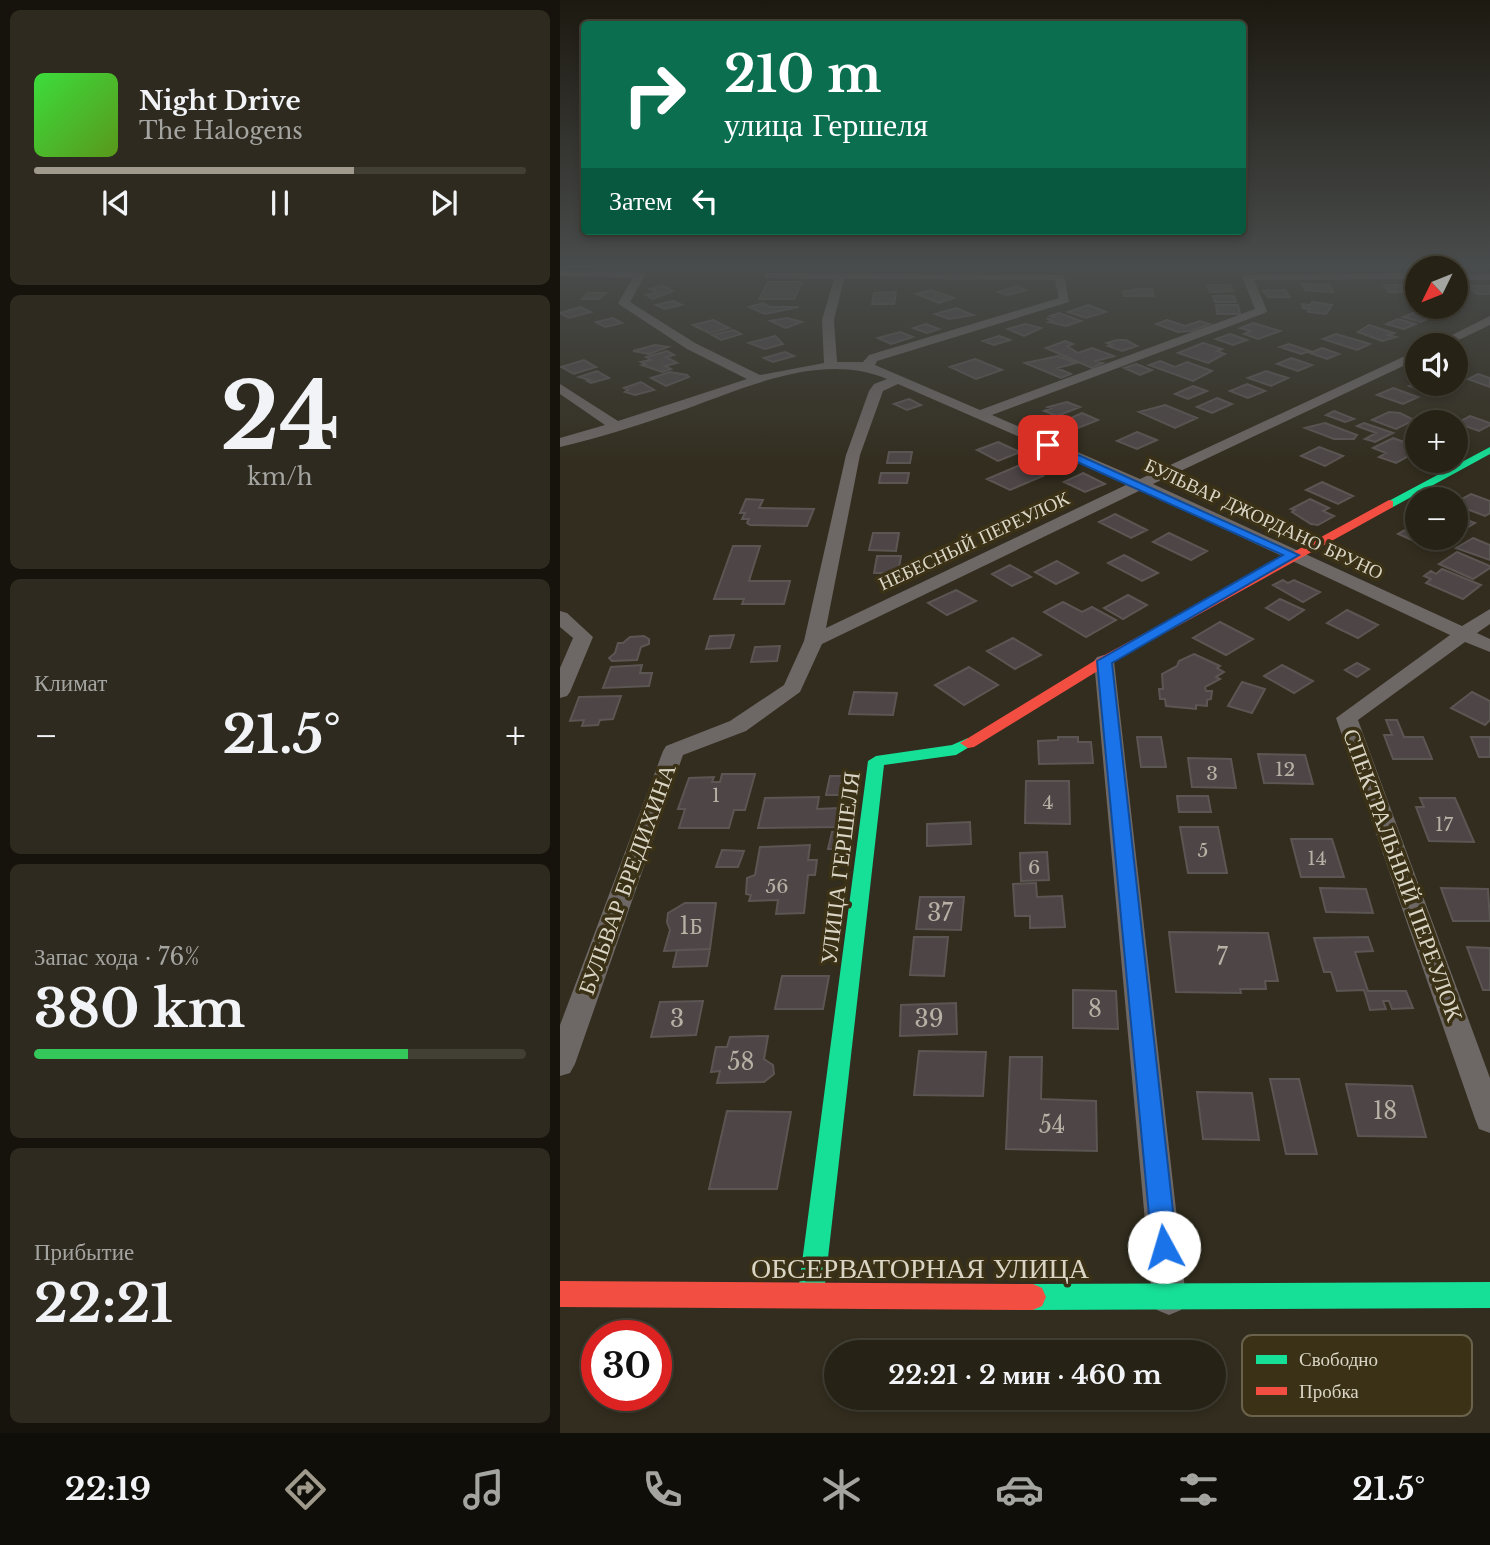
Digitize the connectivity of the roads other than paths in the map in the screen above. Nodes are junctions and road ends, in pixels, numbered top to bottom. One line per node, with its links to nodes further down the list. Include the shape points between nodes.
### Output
1 (672, 334): 8 (street)
2 (825, 334): 6 (street)
3 (953, 334): 7 (street, via 873,358)
4 (1199, 334): 11 (street)
5 (1405, 360): 15 (street, НЕБЕСНЫЙ ПЕРЕУЛОК)
6 (831, 365): 7 (street, БУЛЬВАР ДЖОРДАНО БРУНО); 8 (street, БУЛЬВАР ДЖОРДАНО БРУНО)
7 (867, 366): 9 (street, БУЛЬВАР ДЖОРДАНО БРУНО)
8 (756, 378): 12 (street, БУЛЬВАР ДЖОРДАНО БРУНО)
9 (900, 380): 11 (street, БУЛЬВАР ДЖОРДАНО БРУНО); 20 (street, БУЛЬВАР БРЕДИХИНА, via 878,387 853,455)
10 (560, 388): 12 (street)
11 (978, 415): 15 (street, БУЛЬВАР ДЖОРДАНО БРУНО)
12 (615, 426): 13 (street, БУЛЬВАР ДЖОРДАНО БРУНО)
13 (560, 443)
14 (1490, 450): 16 (street, УЛИЦА ГЕРШЕЛЯ)
15 (1142, 485): 16 (street, БУЛЬВАР ДЖОРДАНО БРУНО); 20 (street, НЕБЕСНЫЙ ПЕРЕУЛОК)
16 (1293, 555): 19 (street, БУЛЬВАР ДЖОРДАНО БРУНО); 22 (street, УЛИЦА ГЕРШЕЛЯ)
17 (1490, 615): 19 (street, СПЕКТРАЛЬНЫЙ ПЕРЕУЛОК)
18 (560, 618): 23 (street, via 583,637)
19 (1462, 633): 21 (street, БУЛЬВАР ДЖОРДАНО БРУНО); 25 (street, СПЕКТРАЛЬНЫЙ ПЕРЕУЛОК, via 1347,718)
20 (814, 641): 24 (street, БУЛЬВАР БРЕДИХИНА, via 793,688 738,726 674,751)
21 (1490, 646)
22 (1104, 661): 26 (street, УЛИЦА ГЕРШЕЛЯ, via 956,750 876,761); 29 (street)
23 (560, 692)
24 (560, 1064)
25 (1490, 1118)
26 (811, 1293): 27 (street, ОБСЕРВАТОРНАЯ УЛИЦА); 29 (street, ОБСЕРВАТОРНАЯ УЛИЦА)
27 (560, 1294)
28 (1490, 1295): 29 (street, ОБСЕРВАТОРНАЯ УЛИЦА)
29 (1170, 1298)

